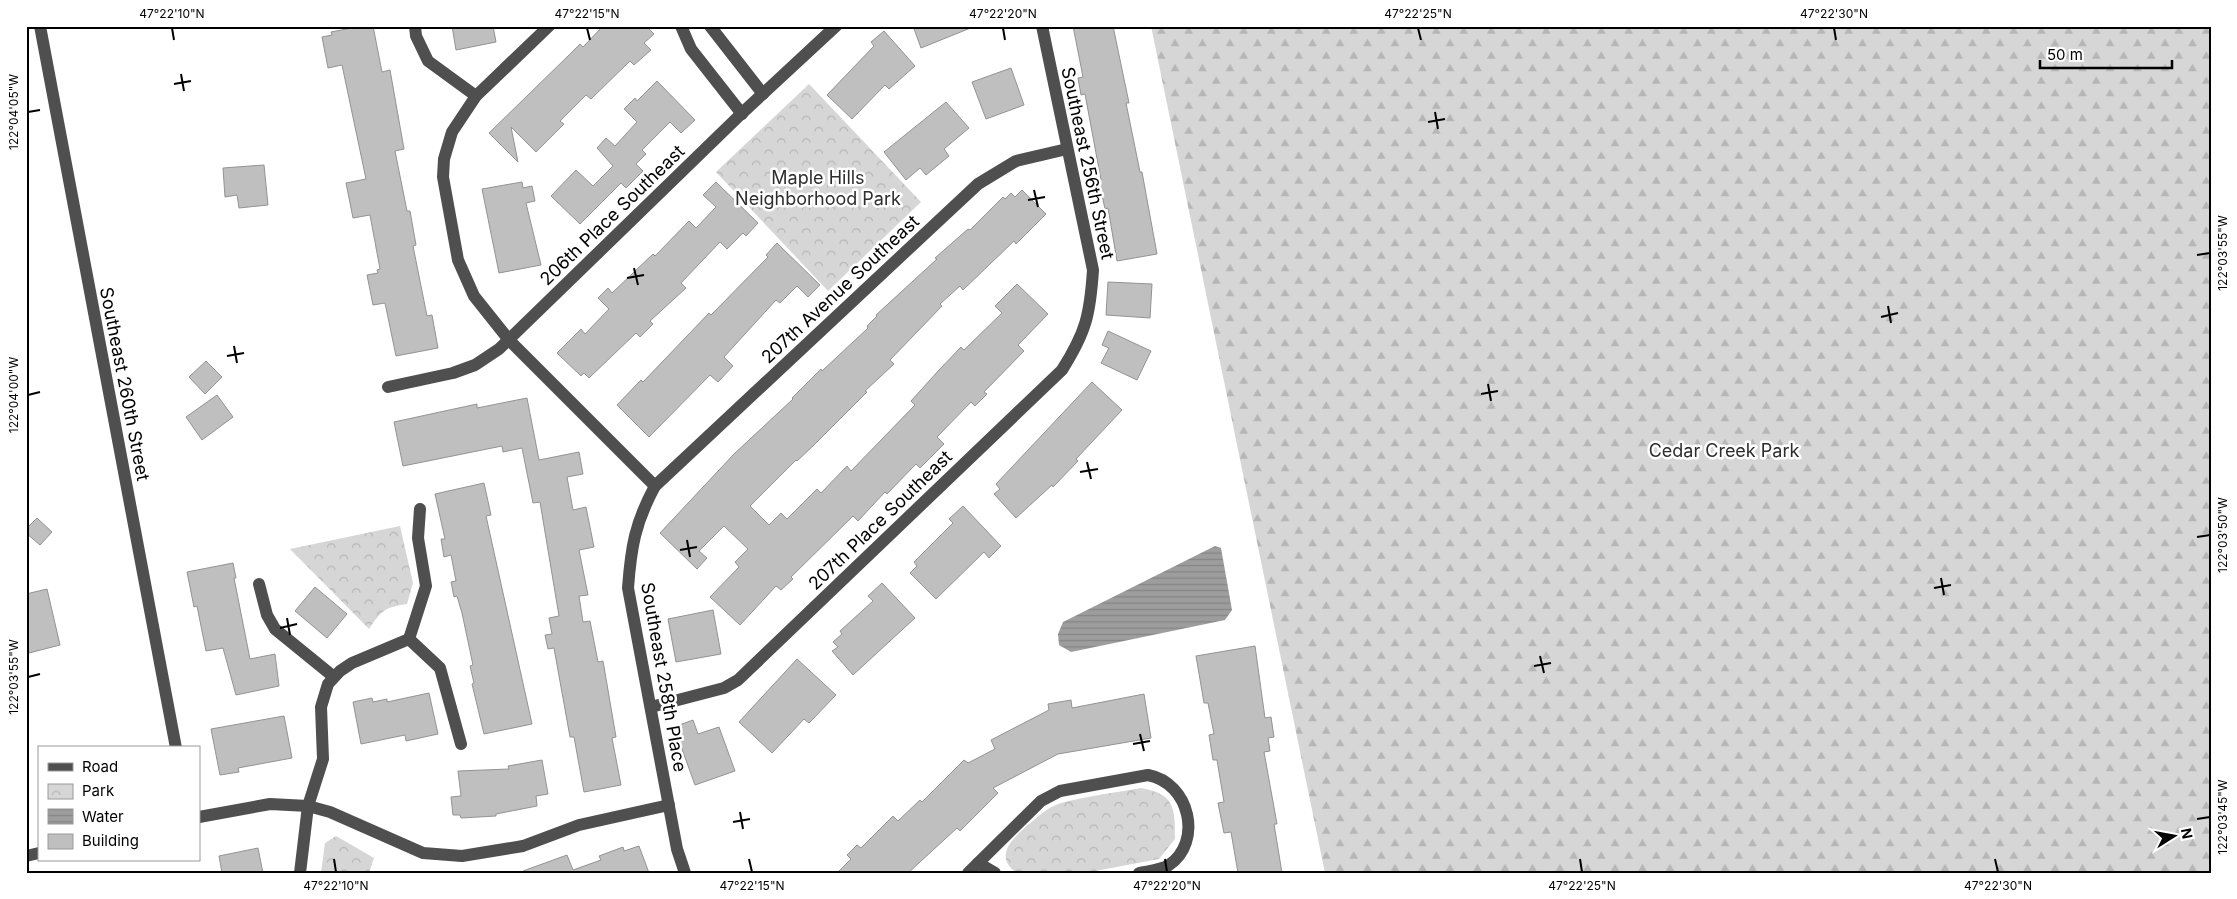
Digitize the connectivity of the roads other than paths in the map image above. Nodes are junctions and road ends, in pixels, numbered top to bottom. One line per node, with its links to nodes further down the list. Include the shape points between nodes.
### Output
1 (40, 26): 22 (street, Southeast 260th Street)
2 (414, 26): 9 (street, via 428,61)
3 (549, 26): 9 (street)
4 (681, 26): 10 (street, via 691,49)
5 (710, 26): 8 (street)
6 (836, 26): 8 (street, 206th Place Southeast)
7 (1042, 26): 11 (street, Southeast 256th Street)
8 (763, 94): 10 (street, 206th Place Southeast)
9 (476, 96): 13 (street, via 452,132 444,159 443,177 458,260 465,279 474,296)
10 (742, 114): 13 (street, 206th Place Southeast)
11 (1067, 149): 12 (street, Southeast 256th Street, via 1092,270); 15 (street, 207th Avenue Southeast, via 1016,161 978,184)
12 (1090, 308): 20 (street, 207th Place Southeast, via 1080,342 1062,370 738,680 724,688)
13 (509, 340): 14 (street, 206th Place Southeast, via 475,366); 15 (street)
14 (388, 387)
15 (655, 486): 20 (street, Southeast 258th Place, via 641,513 631,550 628,588)
16 (420, 509): 18 (street, via 418,538 426,586)
17 (259, 584): 19 (street, via 267,615 275,629)
18 (409, 639): 19 (street, via 352,663); 21 (street, via 440,668)
19 (334, 677): 24 (street, via 328,684 322,707 323,759)
20 (651, 707): 23 (street, Southeast 258th Place)
21 (461, 744)
22 (176, 746)
23 (669, 805): 24 (street, via 579,825 523,846 462,856 423,853 330,812); 28 (street, Southeast 258th Place)
24 (308, 806): 25 (street, via 270,804); 27 (street)
25 (200, 817)
26 (978, 863): 29 (street); 30 (street); 31 (street, via 1050,796 1060,791 1148,775 1159,777 1180,795 1186,807 1188,827 1184,844 1168,866)
27 (300, 873)
28 (685, 873)
29 (968, 873)
30 (995, 873)
31 (1139, 873)

